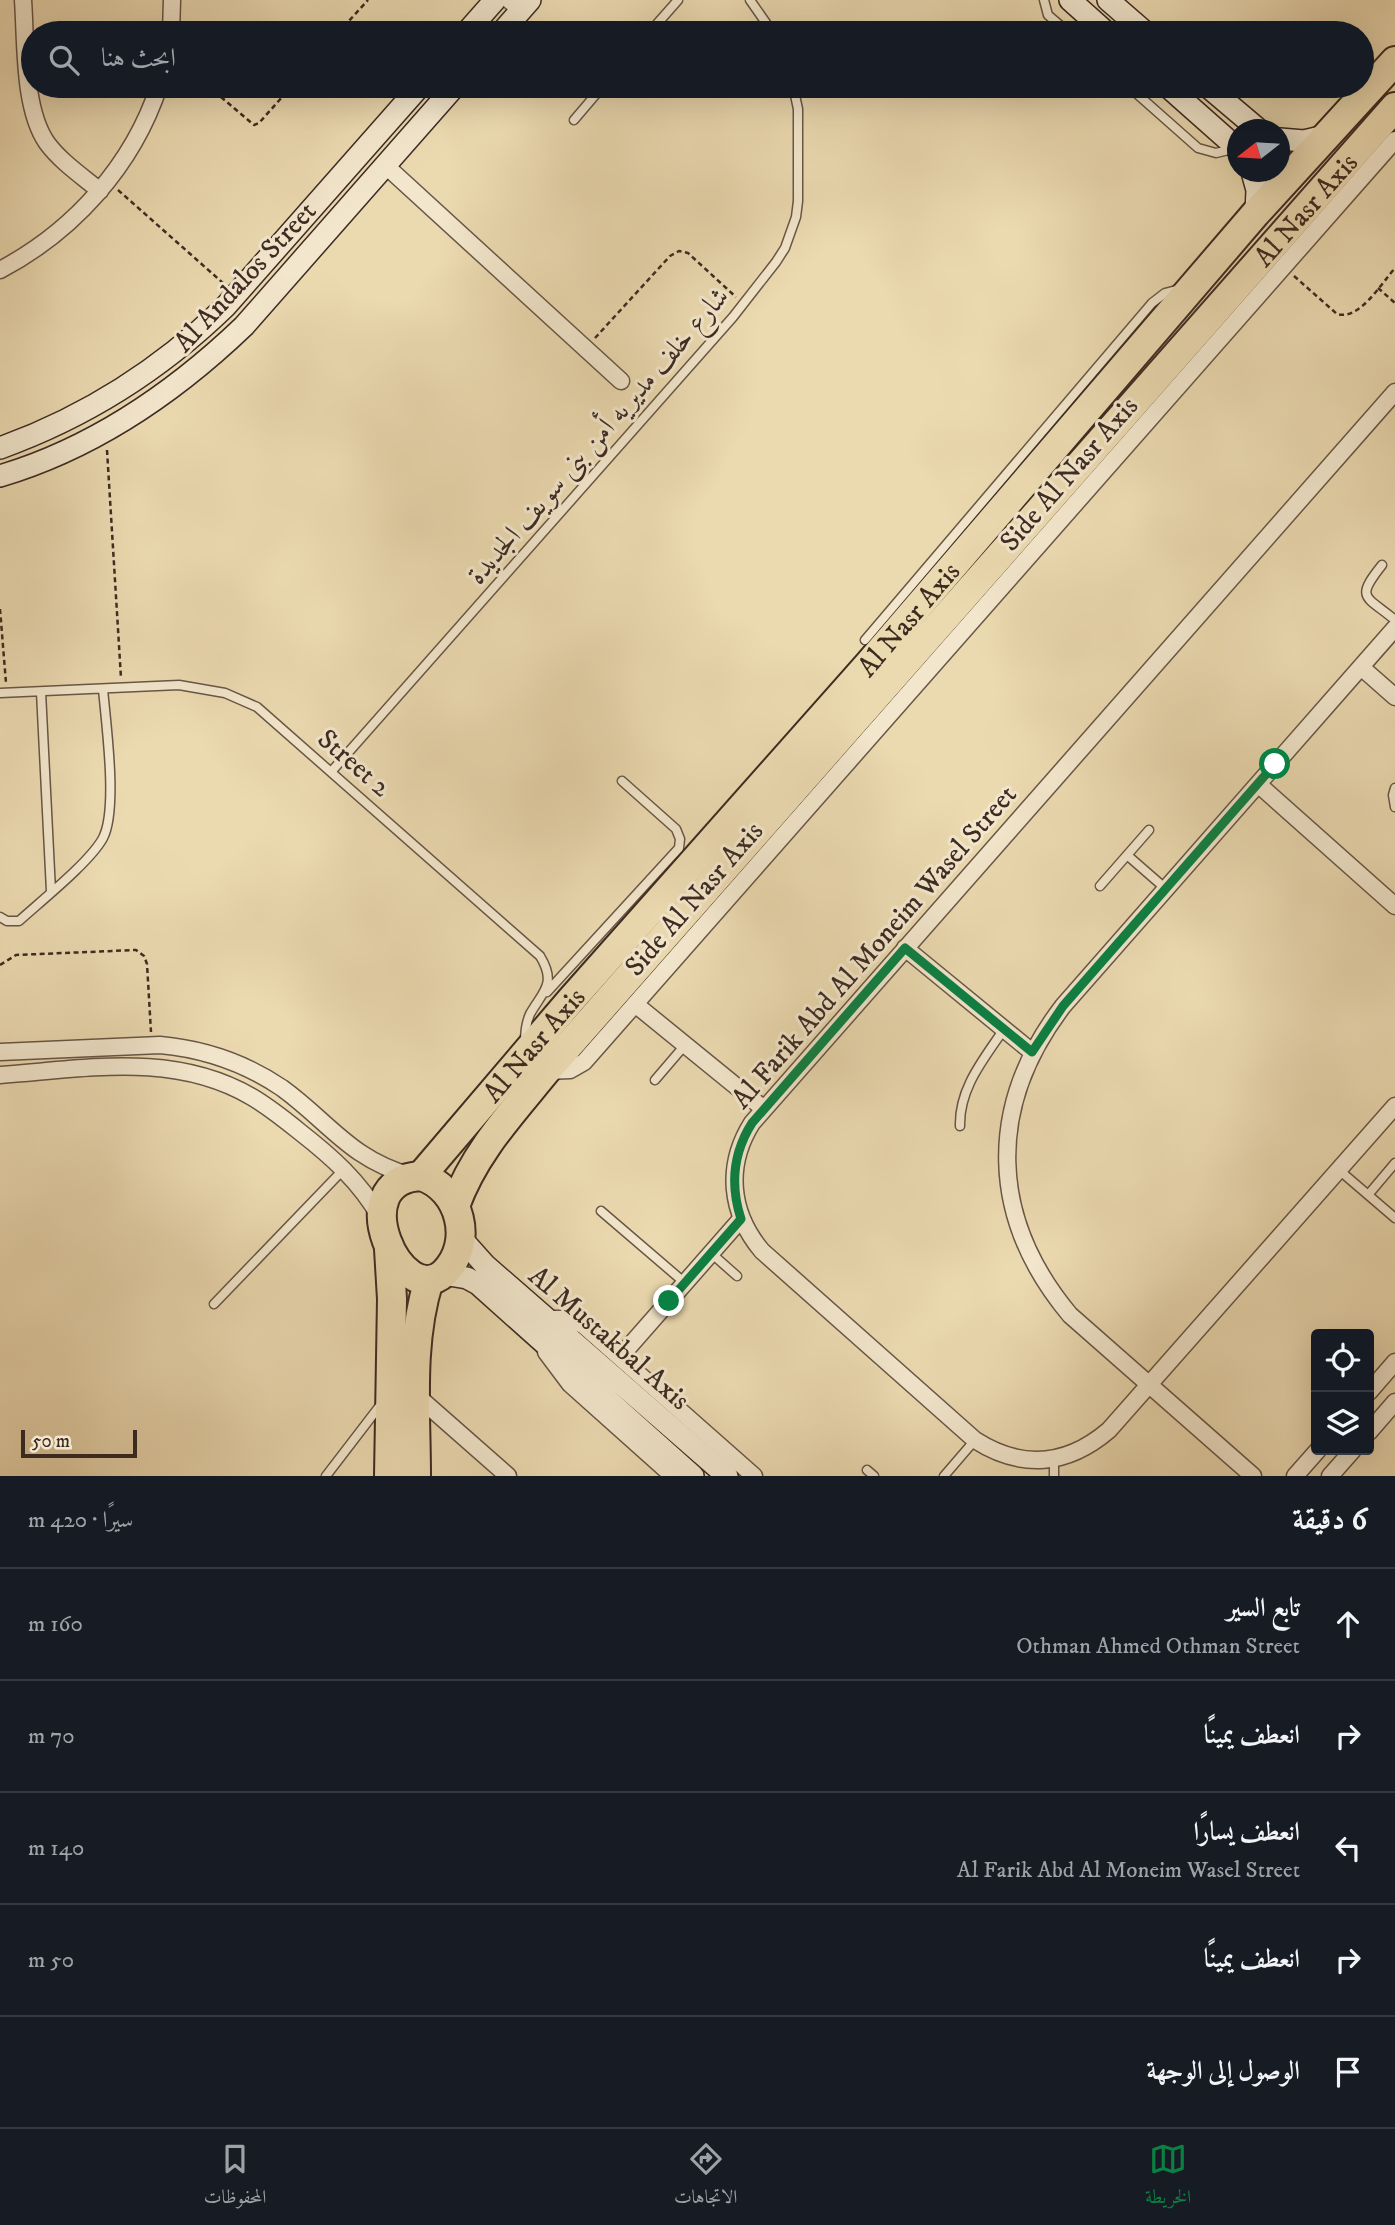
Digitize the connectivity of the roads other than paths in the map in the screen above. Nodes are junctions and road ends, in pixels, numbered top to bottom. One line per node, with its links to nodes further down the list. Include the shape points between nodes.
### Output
1 (23, 0): 10 (street)
2 (172, 0): 11 (street)
3 (495, 0): 12 (street)
4 (678, 0): 14 (lane)
5 (750, 0): 15 (lane)
6 (1044, 0): 16 (lane)
7 (1070, 0): 17 (street)
8 (1108, 0): 18 (street)
9 (520, 3): 13 (street)
10 (25, 21)
11 (171, 21)
12 (477, 21)
13 (509, 21)
14 (660, 21)
15 (765, 21)
16 (1055, 21)
17 (1094, 21)
18 (1132, 21)
19 (1395, 61): 20 (highway, Al Nasr Axis)
20 (1374, 84)
21 (31, 98): 41 (street, via 34,117 57,155)
22 (154, 98): 41 (street, via 140,132)
23 (409, 98): 47 (street, Al Andalos Street, via 200,332 116,394 60,424)
24 (444, 98): 39 (street, Al Andalos Street)
25 (593, 98): 33 (lane)
26 (796, 98): 58 (lane, شارع خلف مديريه أمن بنى سويف الجديدة, via 798,201 785,248 776,262 733,317)
27 (1142, 98): 38 (lane, via 1198,148 1216,153)
28 (1181, 98): 35 (street)
29 (1221, 98): 32 (street)
30 (1360, 98): 34 (highway, Al Nasr Axis)
31 (1395, 107): 43 (highway, Al Nasr Axis)
32 (1246, 119)
33 (574, 120)
34 (1325, 136): 36 (street); 42 (highway, Al Nasr Axis)
35 (1227, 139)
36 (1290, 140)
37 (1395, 140): 43 (street, Side Al Nasr Axis)
38 (1227, 150)
39 (385, 165): 45 (street); 48 (street, Al Andalos Street, via 244,326 160,397 106,431)
40 (1255, 182): 42 (street)
41 (104, 186): 44 (street, via 52,237)
42 (1256, 213): 52 (highway, Al Nasr Axis)
43 (1273, 267): 52 (highway, Al Nasr Axis); 72 (street, Side Al Nasr Axis)
44 (0, 270)
45 (621, 381)
46 (1395, 392): 70 (street, Al Farik Abd Al Moneim Wasel Street)
47 (0, 448)
48 (0, 475)
49 (1382, 565): 50 (lane, via 1365,591)
50 (1395, 620)
51 (1395, 628): 53 (street)
52 (874, 663): 77 (highway, Al Nasr Axis)
53 (1361, 667): 57 (street); 60 (street)
54 (103, 689): 55 (lane, Street 2); 58 (lane, Street 2, via 193,686 242,699); 67 (lane, via 110,820 95,850)
55 (41, 692): 56 (lane, Street 2); 67 (lane)
56 (3, 693)
57 (1395, 697)
58 (331, 772): 71 (lane, Street 2, via 540,956 547,970)
59 (622, 781): 71 (lane, via 676,830 679,848)
60 (1258, 784): 66 (street); 68 (street)
61 (1395, 788): 62 (lane)
62 (1395, 807)
63 (1149, 830): 64 (lane)
64 (1127, 855): 65 (lane); 66 (lane)
65 (1100, 886)
66 (1166, 889): 76 (street, via 1063,1006)
67 (51, 891): 69 (lane, via 19,921)
68 (1395, 906)
69 (0, 917)
70 (905, 948): 73 (street); 81 (street, Al Farik Abd Al Moneim Wasel Street)
71 (546, 992): 77 (lane, via 527,1021 525,1042)
72 (635, 1004): 74 (street); 77 (street, Side Al Nasr Axis, via 580,1065 570,1070)
73 (1003, 1028): 76 (street); 82 (lane, via 965,1090)
74 (685, 1045): 79 (lane); 81 (street)
75 (0, 1052): 88 (street, via 151,1045 199,1051 240,1064 283,1089 365,1158)
76 (1032, 1052): 104 (street, via 1008,1133 1009,1189 1024,1244 1070,1315)
77 (537, 1062): 83 (highway, Al Nasr Axis); 84 (highway, Al Nasr Axis)
78 (0, 1075): 86 (street, via 138,1065 192,1073 269,1107)
79 (655, 1080)
80 (1395, 1106): 87 (street, Al Farik Abd Al Moneim Wasel Street)
81 (764, 1109): 93 (street, Al Farik Abd Al Moneim Wasel Street, via 745,1133 736,1157 735,1195)
82 (960, 1126)
83 (455, 1137): 84 (highway); 88 (highway, Al Nasr Axis)
84 (478, 1157): 90 (highway, Al Nasr Axis)
85 (1395, 1163): 89 (lane)
86 (344, 1168): 94 (street, via 361,1187); 100 (lane)
87 (1339, 1170): 89 (lane); 104 (street, Al Farik Abd Al Moneim Wasel Street)
88 (417, 1176): 90 (highway, via 439,1184); 94 (highway, via 389,1192 382,1210)
89 (1368, 1195): 92 (lane)
90 (456, 1206): 95 (highway)
91 (601, 1211): 99 (lane)
92 (1395, 1218)
93 (741, 1219): 96 (street); 109 (street, Al Farik Abd Al Moneim Wasel Street, via 762,1251)
94 (385, 1231): 98 (highway, via 404,1270 414,1277); 106 (highway)
95 (460, 1237): 98 (highway, via 455,1257); 101 (street, Al Mustakbal Axis)
96 (712, 1253): 97 (lane); 99 (street)
97 (737, 1276)
98 (436, 1277): 101 (street, Al Mustakbal Axis, via 467,1278); 106 (highway, via 423,1299)
99 (685, 1283): 102 (street)
100 (214, 1304)
101 (543, 1328): 102 (street, via 568,1319 578,1322); 117 (street, via 552,1362 570,1384); 118 (street, Al Mustakbal Axis); 119 (street, Al Mustakbal Axis)
102 (620, 1357): 120 (street)
103 (1395, 1362): 105 (street)
104 (1150, 1385): 112 (street, Al Farik Abd Al Moneim Wasel Street, via 1097,1441); 123 (street)
105 (1374, 1386)
106 (403, 1394): 113 (lane); 114 (highway); 115 (highway); 116 (street)
107 (1395, 1402): 108 (street)
108 (1374, 1426)
109 (975, 1440): 112 (street, Al Farik Abd Al Moneim Wasel Street, via 1021,1459); 121 (lane)
110 (1314, 1455): 124 (street)
111 (1349, 1455): 125 (street)
112 (1054, 1459): 122 (lane)
113 (326, 1476)
114 (389, 1476)
115 (416, 1476)
116 (508, 1476)
117 (673, 1476)
118 (693, 1476)
119 (727, 1476)
120 (754, 1476)
121 (944, 1476)
122 (1054, 1476)
123 (1253, 1476)
124 (1295, 1476)
125 (1330, 1476)

